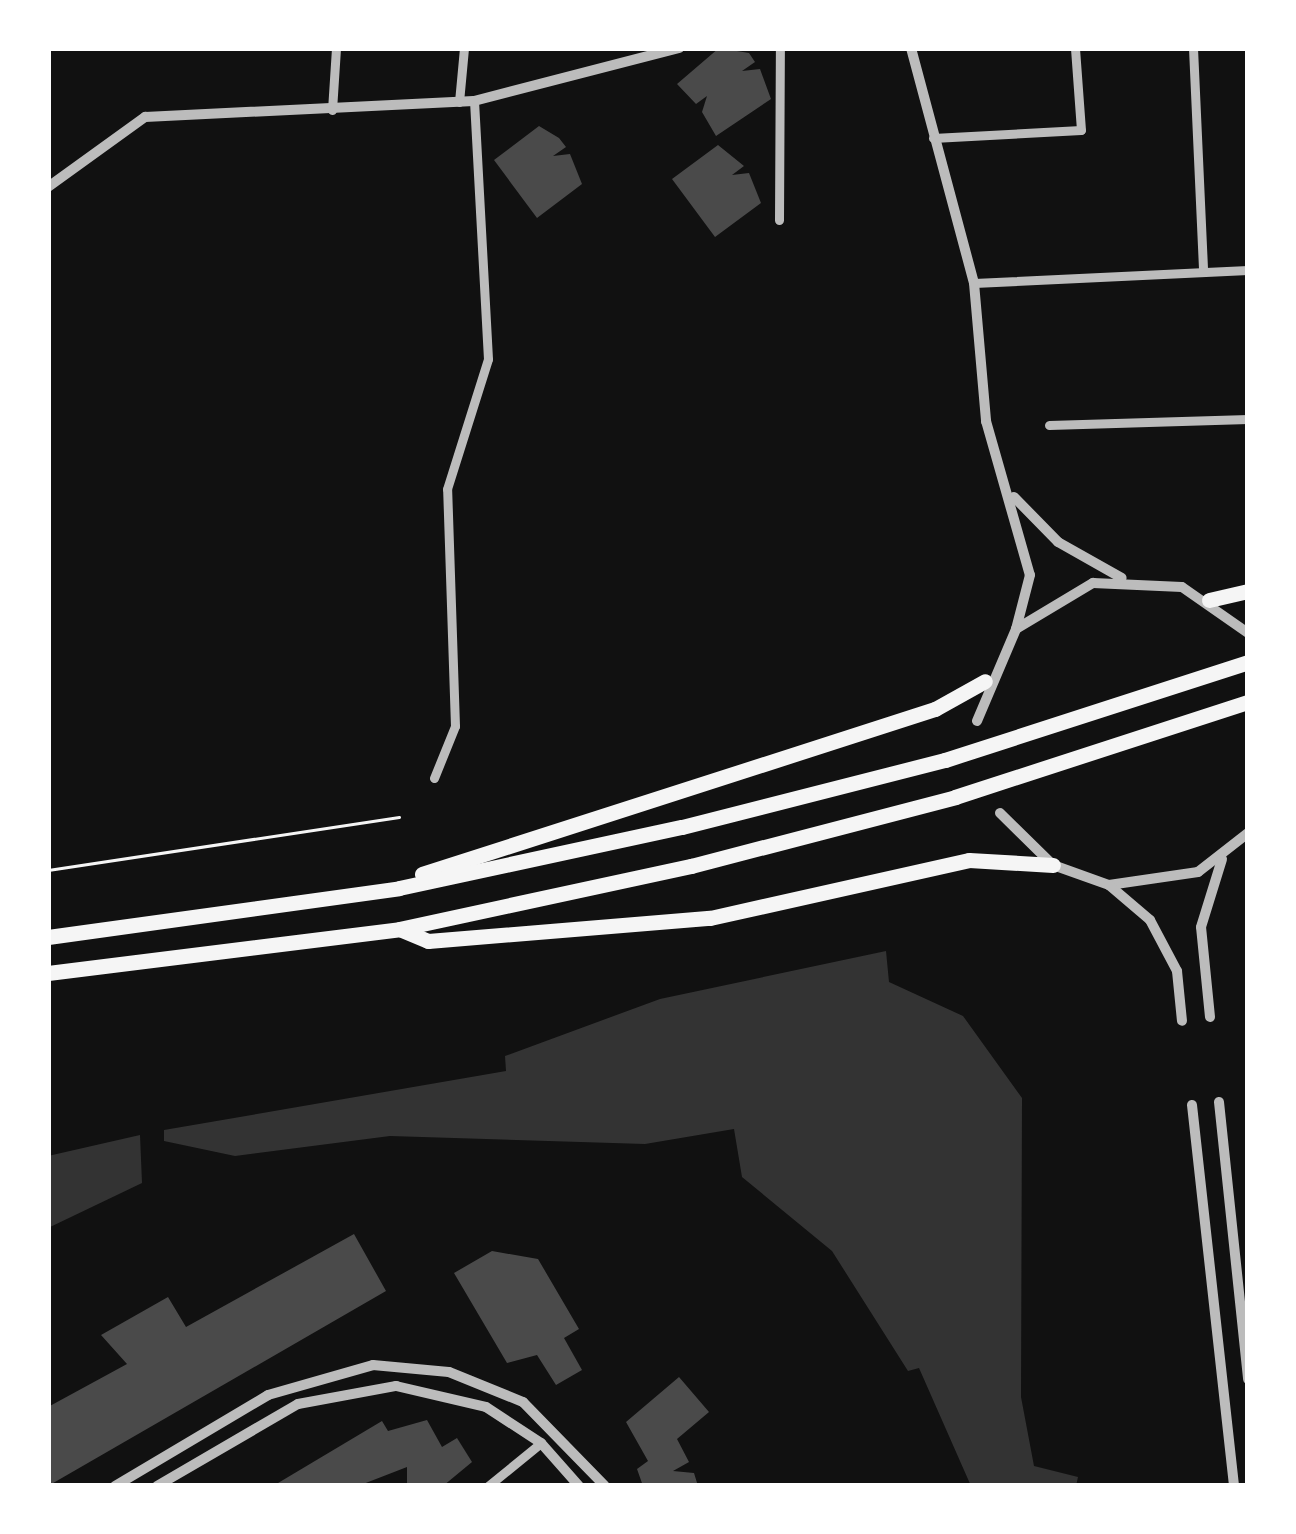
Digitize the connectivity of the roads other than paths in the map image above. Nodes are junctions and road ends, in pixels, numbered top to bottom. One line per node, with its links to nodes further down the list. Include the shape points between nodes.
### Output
1 (336, 48): 10 (street)
2 (464, 48): 9 (street)
3 (679, 48): 8 (street)
4 (781, 48): 13 (street)
5 (911, 48): 11 (street)
6 (1075, 48): 11 (street, via 1081,130)
7 (1193, 48): 15 (street)
8 (474, 101): 9 (street); 29 (street, via 488,359 446,489 455,726)
9 (459, 102): 10 (street)
10 (332, 110): 12 (street, via 145,117)
11 (933, 138): 16 (street)
12 (48, 188)
13 (779, 220)
14 (1248, 270): 15 (street)
15 (1203, 271): 16 (street)
16 (974, 283): 19 (street, via 986,418)
17 (1248, 419): 18 (street)
18 (1048, 425)
19 (1011, 495): 20 (street, via 1058,542); 23 (street, via 1030,574)
20 (1122, 578): 22 (street); 23 (street, via 1064,593)
21 (1248, 590): 22 (highway)
22 (1209, 600): 24 (street)
23 (1016, 628): 26 (street)
24 (1248, 633)
25 (1248, 662): 35 (highway, via 945,760)
26 (986, 680): 28 (street); 35 (highway, via 935,709)
27 (1248, 702): 36 (highway, via 956,797)
28 (977, 721)
29 (434, 778)
30 (1000, 813): 33 (street)
31 (1248, 833): 32 (street)
32 (1224, 856): 34 (street, via 1169,882); 39 (street, via 1201,927)
33 (1052, 865): 34 (street); 36 (highway, via 969,860 710,919 428,941)
34 (1109, 885): 40 (street, via 1150,920 1177,971)
35 (373, 892): 37 (highway)
36 (399, 928): 38 (highway)
37 (48, 938)
38 (48, 973)
39 (1210, 1017)
40 (1182, 1021)
41 (1219, 1102): 43 (street)
42 (1192, 1105): 50 (street)
43 (1248, 1379)
44 (542, 1443): 46 (street, via 446,1394 366,1387 298,1404); 47 (street); 48 (street)
45 (115, 1486): 49 (street, via 268,1395 373,1364 449,1372 524,1402)
46 (157, 1486)
47 (488, 1486)
48 (579, 1486)
49 (605, 1486)
50 (1234, 1486)

